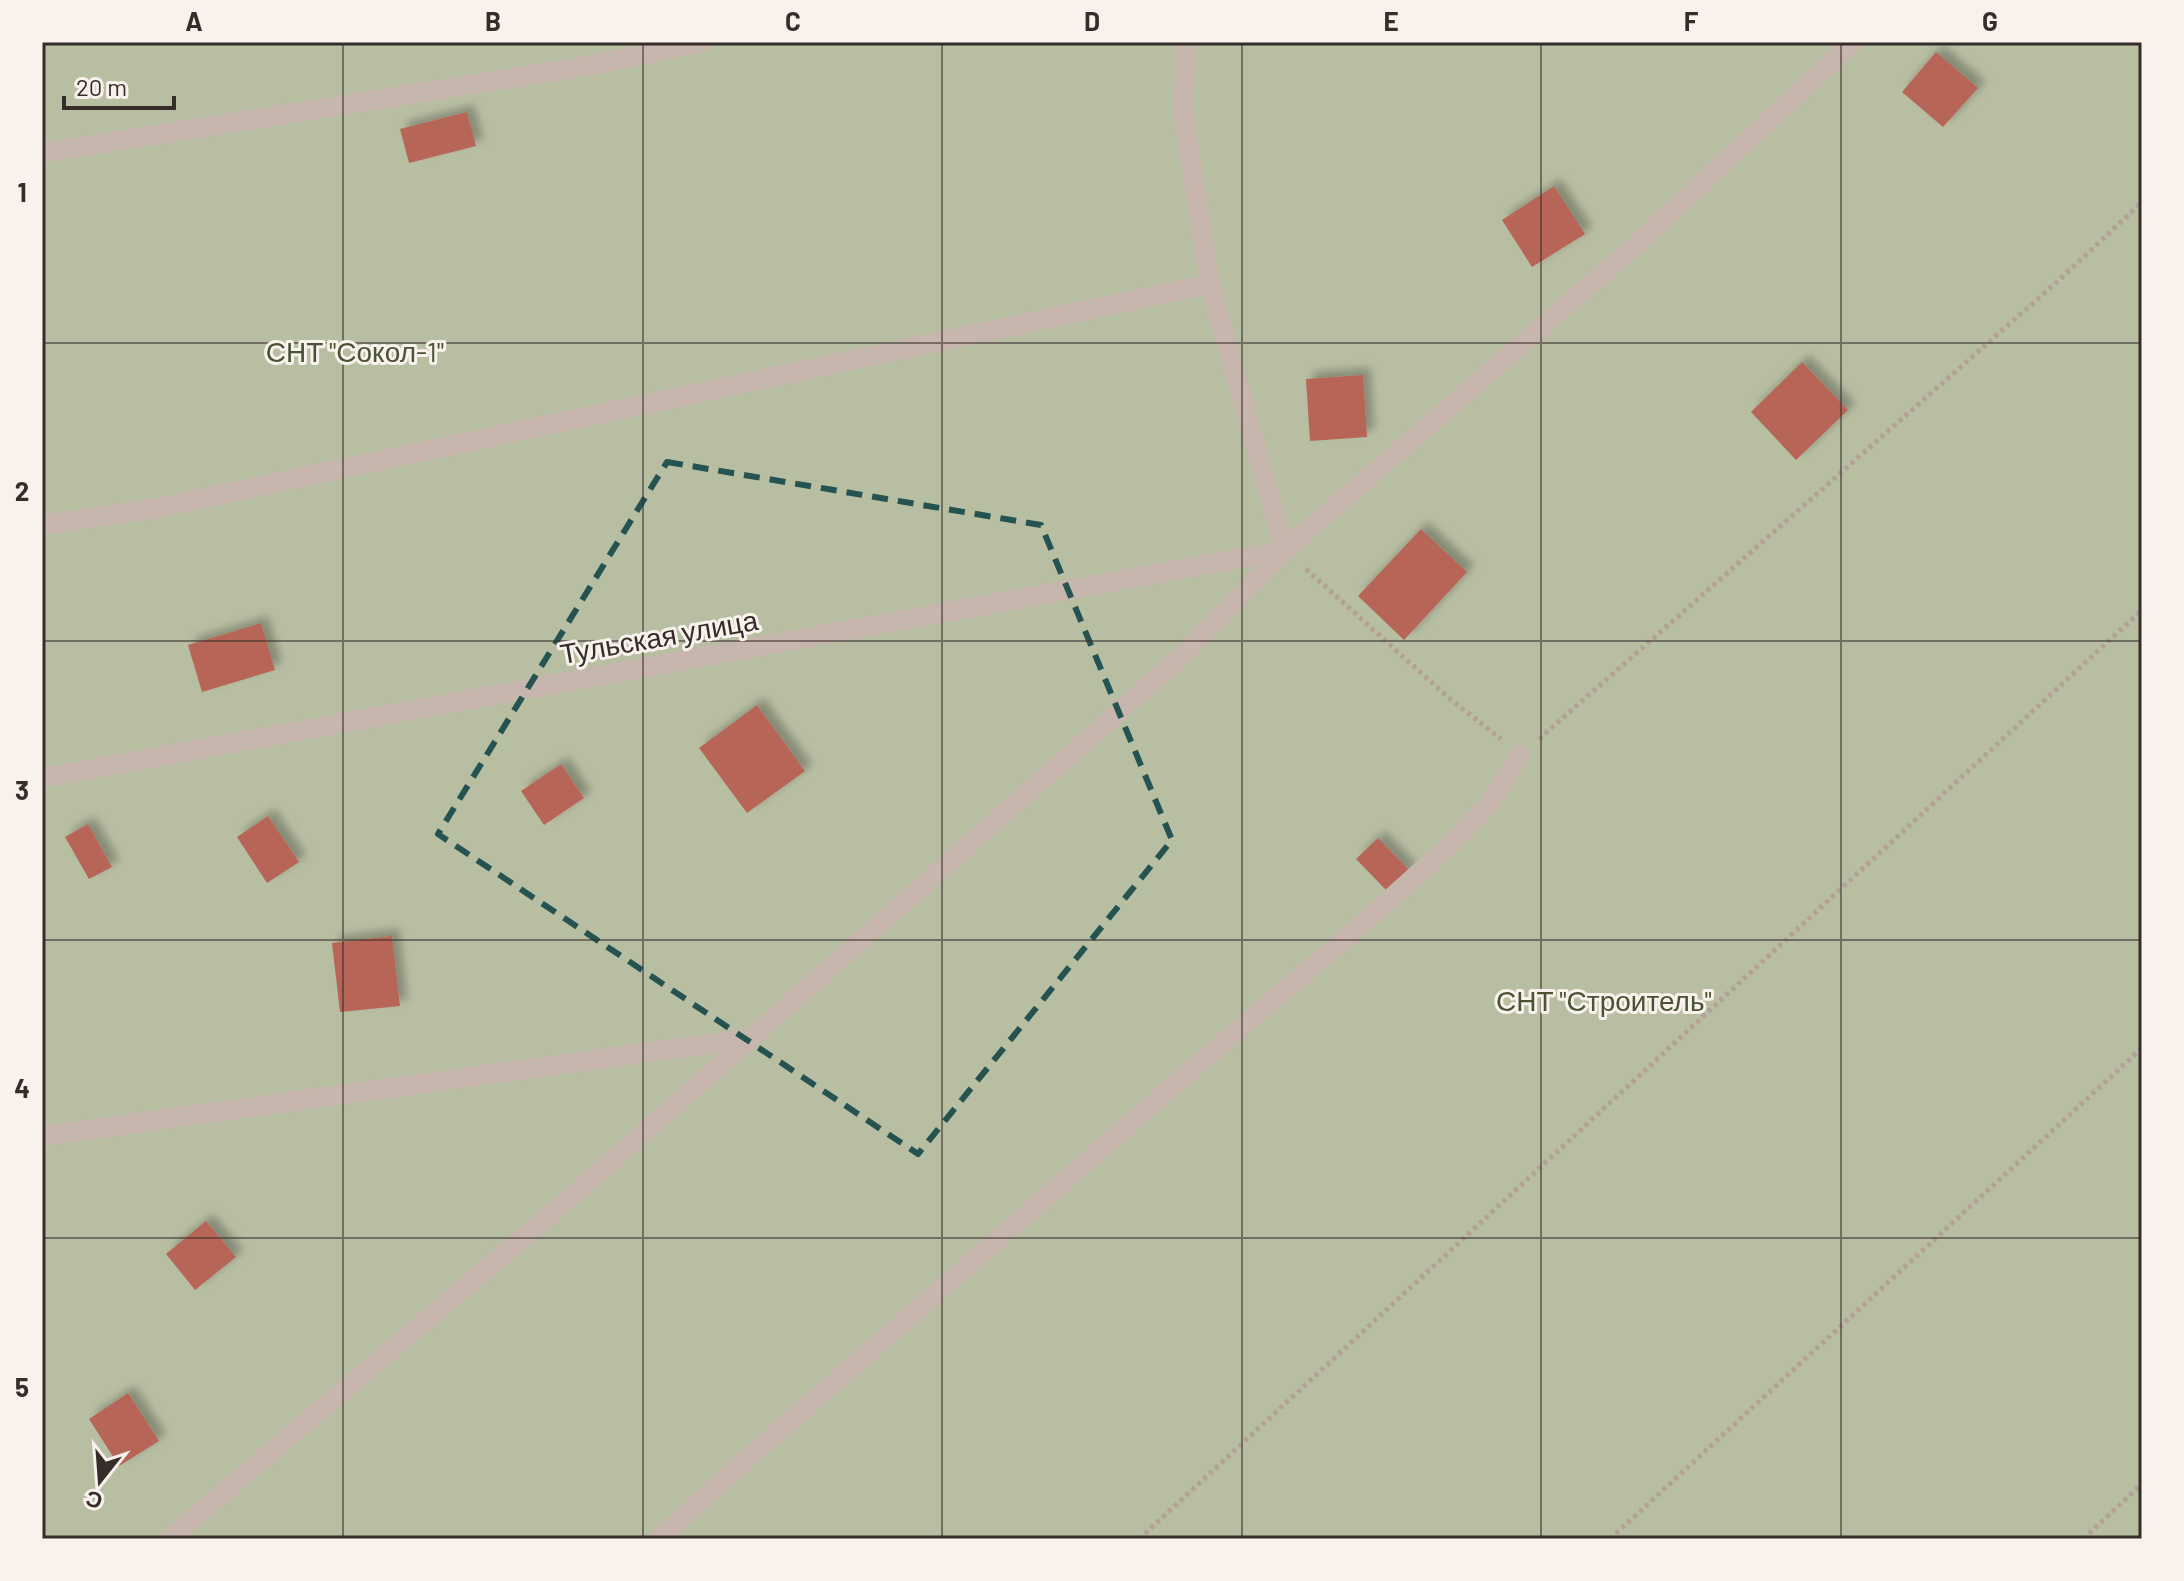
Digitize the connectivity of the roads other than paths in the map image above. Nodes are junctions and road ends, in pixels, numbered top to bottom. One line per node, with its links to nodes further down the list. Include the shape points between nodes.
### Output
1 (703, 42): 4 (street, via 593,65)
2 (1853, 42): 7 (street, via 1636,245)
3 (1189, 43): 5 (street, via 1183,111)
4 (42, 153)
5 (1210, 284): 6 (street, via 157,508); 7 (street)
6 (42, 525)
7 (1285, 550): 9 (street, Тульская улица); 10 (street, via 1175,662)
8 (1520, 755): 13 (street, via 1490,803 1448,847)
9 (42, 778)
10 (751, 1038): 11 (street); 12 (street)
11 (42, 1136)
12 (169, 1539)
13 (659, 1539)

